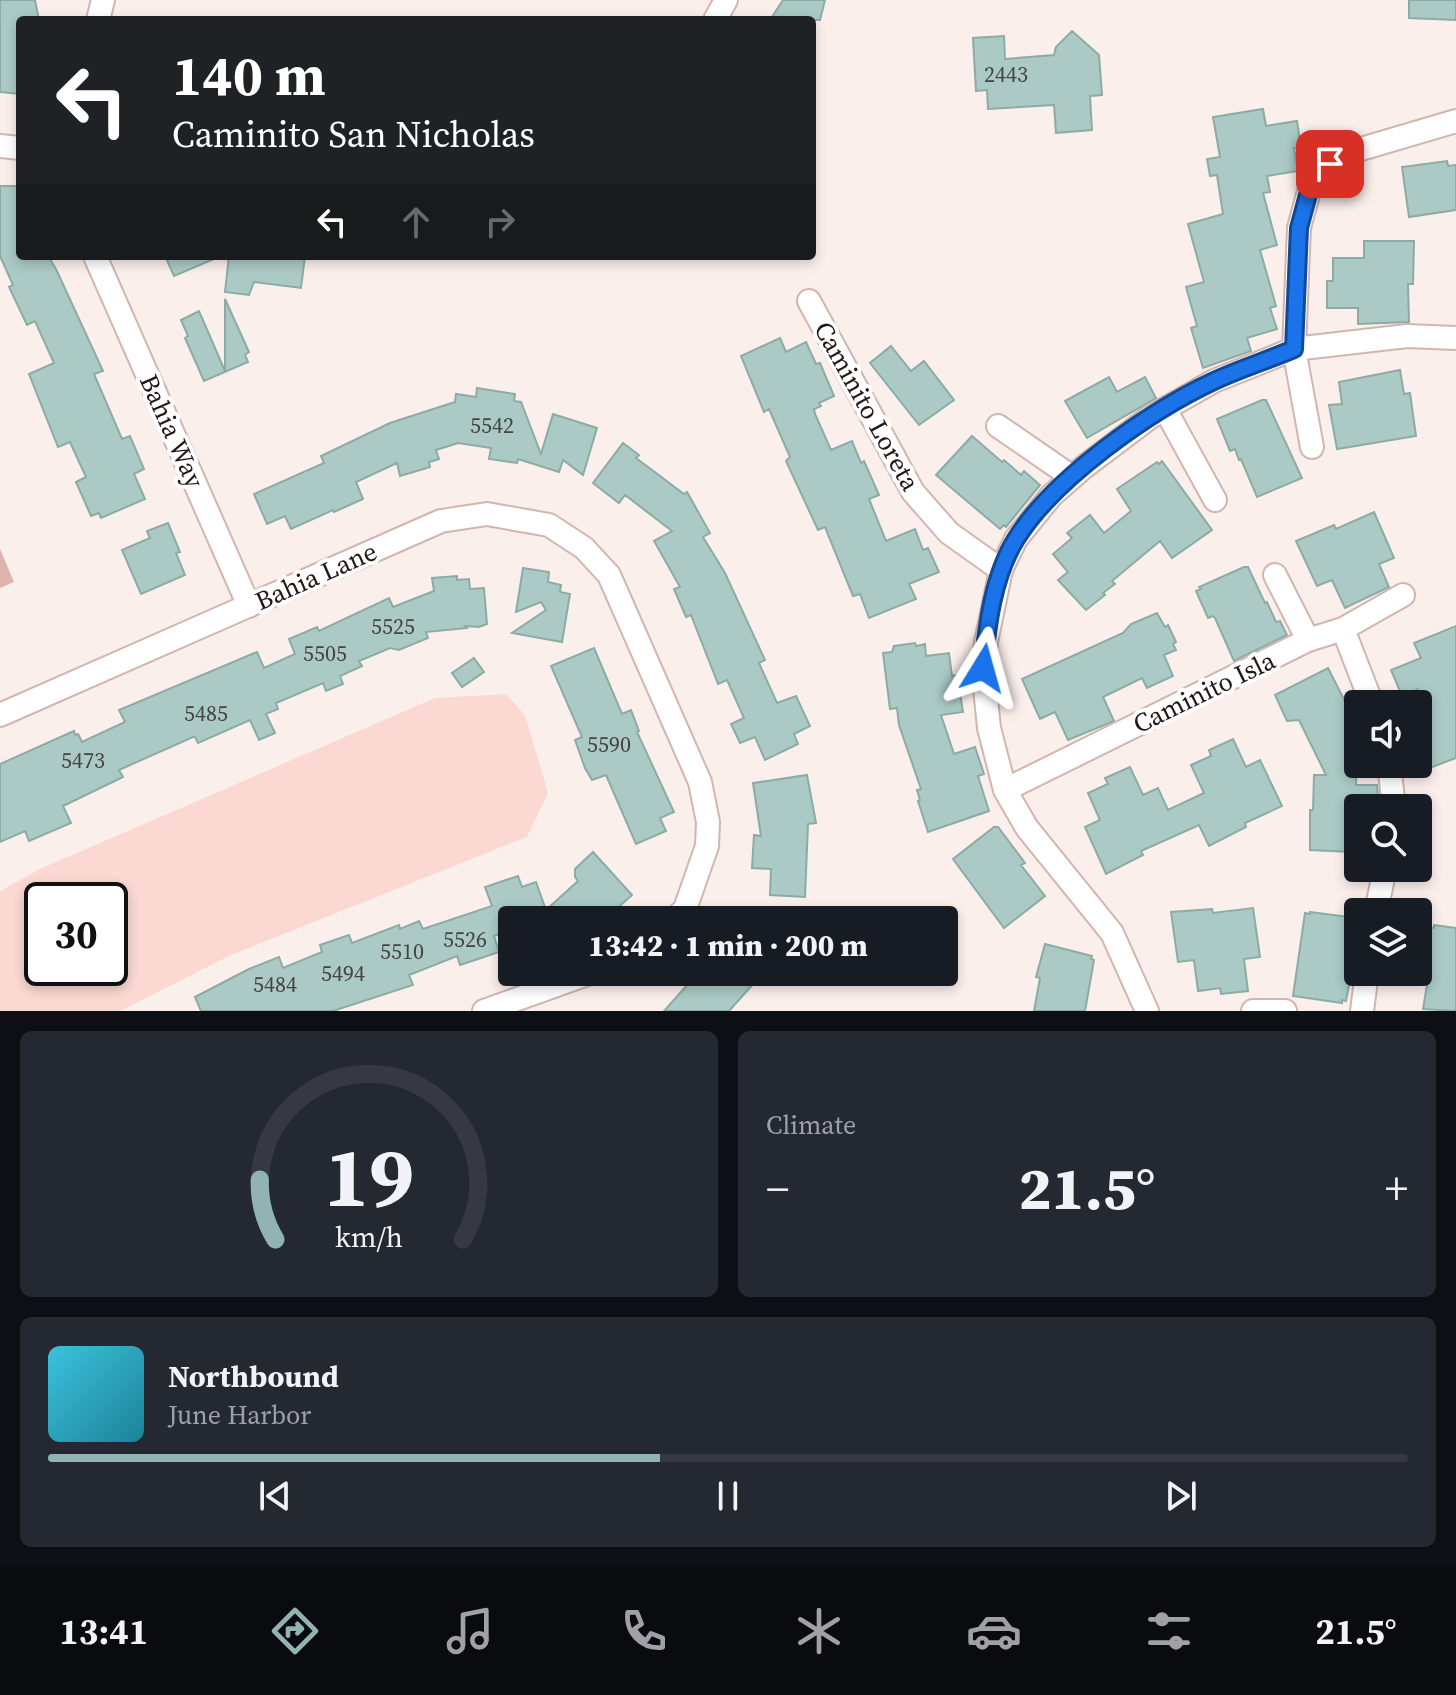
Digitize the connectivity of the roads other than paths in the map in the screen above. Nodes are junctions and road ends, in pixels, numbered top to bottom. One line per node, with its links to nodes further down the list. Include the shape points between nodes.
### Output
1 (1456, 121): 5 (street, via 1361,149 1330,164 1309,191 1299,228)
2 (97, 260): 14 (street, Bahia Way)
3 (809, 301): 11 (street, Caminito Loreta, via 913,492 949,533)
4 (1456, 338): 5 (street, via 1407,336)
5 (1294, 349): 6 (street, via 1214,381); 8 (street)
6 (1165, 409): 9 (street); 10 (street)
7 (998, 426): 9 (street)
8 (1312, 447)
9 (1072, 477): 11 (street, via 1016,539)
10 (1215, 500)
11 (1001, 570): 19 (street, via 983,668 989,728)
12 (1275, 575): 16 (street)
13 (1403, 595): 15 (street, Caminito Isla)
14 (249, 606): 18 (street, Bahia Lane); 20 (street, Bahia Lane, via 441,521 487,514 549,525 584,548 609,575 700,782 707,846)
15 (1343, 629): 16 (street, Caminito Isla); 17 (street)
16 (1308, 640): 19 (street, Caminito Isla)
17 (1367, 690)
18 (0, 715)
19 (1005, 790): 24 (street, via 1027,828 1112,933)
20 (686, 906)
21 (554, 986): 23 (street)
22 (1365, 986): 27 (street)
23 (484, 1011)
24 (1147, 1011)
25 (1253, 1011): 26 (street)
26 (1285, 1011)
27 (1362, 1011)

